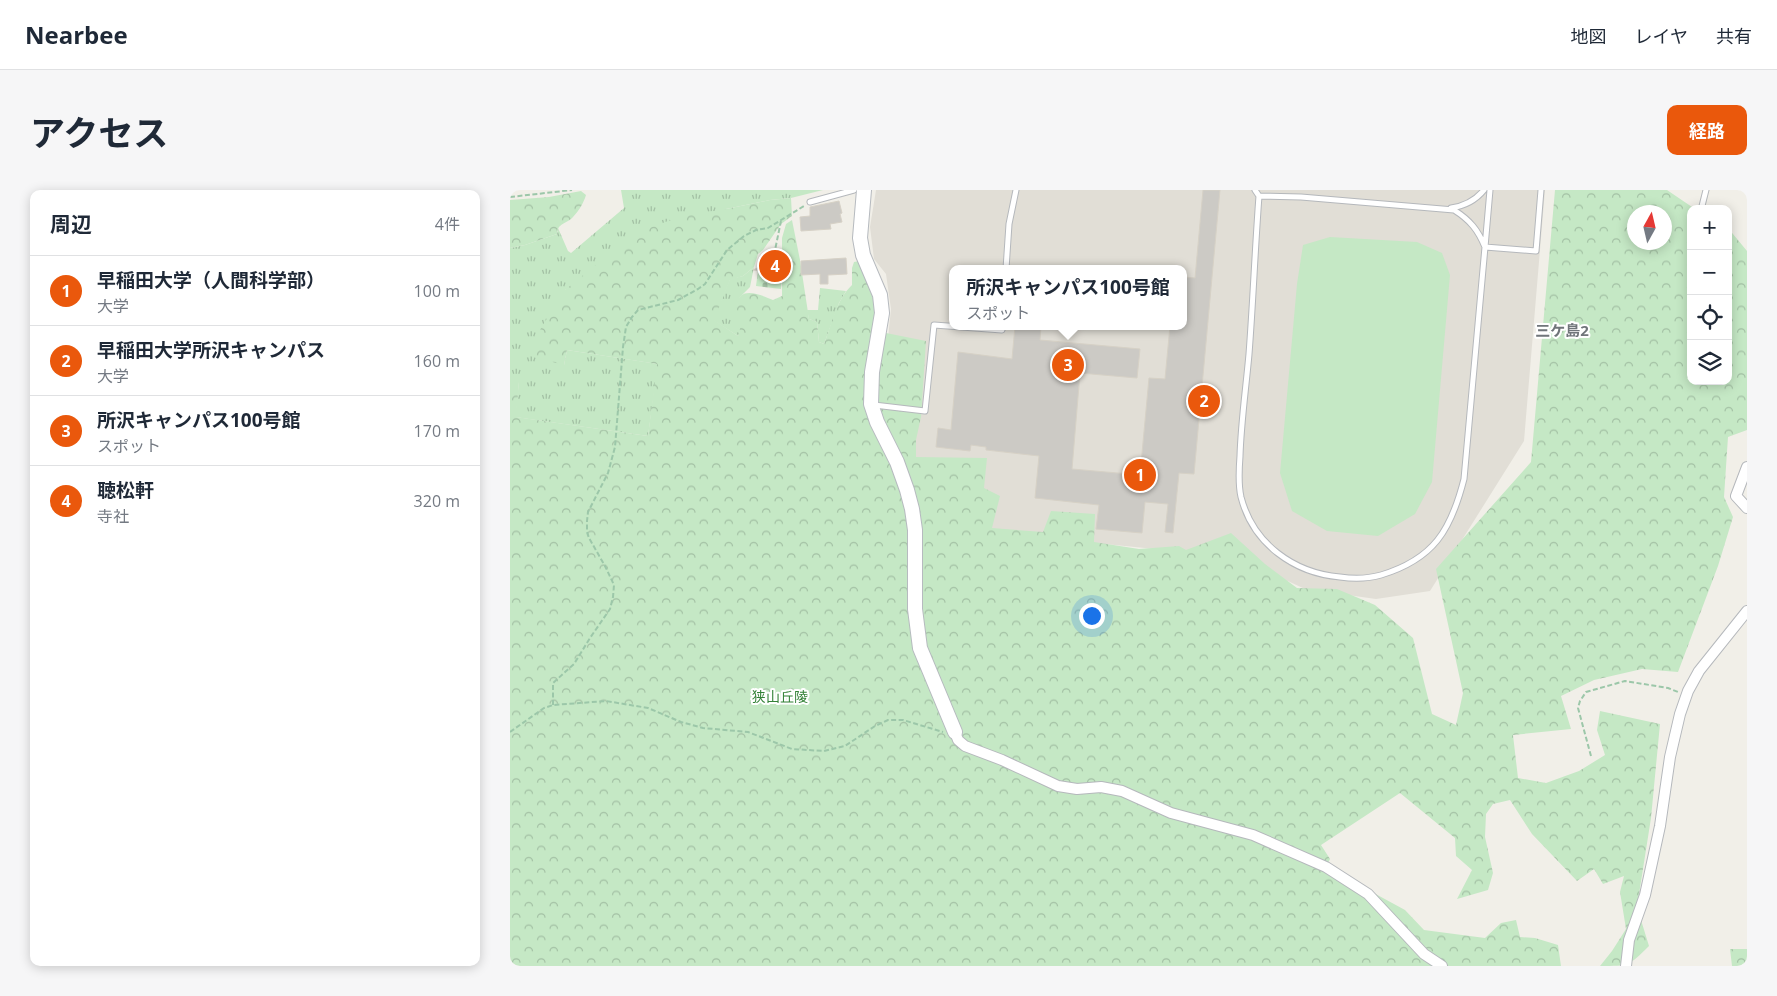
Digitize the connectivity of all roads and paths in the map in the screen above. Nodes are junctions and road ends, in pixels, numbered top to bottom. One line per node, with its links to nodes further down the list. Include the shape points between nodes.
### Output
1 (572, 190): 11 (path)
2 (854, 190): 12 (lane)
3 (864, 190): 20 (street, via 860,238 863,256 880,295 882,313 872,372)
4 (1016, 190): 18 (lane, via 1009,224)
5 (1255, 190): 10 (lane)
6 (1484, 190): 14 (lane, via 1463,206)
7 (1490, 190): 16 (lane)
8 (1541, 190): 16 (lane, via 1536,250)
9 (1706, 190): 13 (lane)
10 (1259, 196): 14 (lane); 16 (lane, via 1239,484 1247,512 1261,537 1289,562 1314,573 1359,579 1391,572 1420,558 1448,527 1464,478)
11 (510, 197)
12 (810, 202): 15 (path)
13 (1702, 205)
14 (1446, 208): 16 (lane, via 1471,222)
15 (782, 220): 17 (path); 25 (path, via 735,243 698,289 678,300 638,310 626,327 615,447 608,473 588,512 587,521 589,538 614,585 613,597 610,609 574,664 553,683)
16 (1485, 247)
17 (774, 255)
18 (1006, 265)
19 (949, 326): 20 (lane, via 934,325 925,411)
20 (871, 404): 27 (street, via 897,462 912,509 915,609 920,648)
21 (1747, 467): 22 (street, via 1736,496)
22 (1747, 508)
23 (1747, 611): 24 (street, via 1699,670)
24 (1686, 695): 28 (path, via 1668,688 1625,681 1586,692 1578,708); 30 (street, via 1670,757 1645,895 1629,940)
25 (553, 705): 26 (path); 27 (path, via 606,702 648,708 681,722 703,728 748,732 792,749 824,751 845,746 888,720 903,720 943,732)
26 (510, 732)
27 (955, 732): 29 (street, via 958,740 966,746 1058,786 1122,791 1171,813 1253,835 1326,867 1368,894 1424,954)
28 (1591, 756)
29 (1442, 966)
30 (1626, 966)

